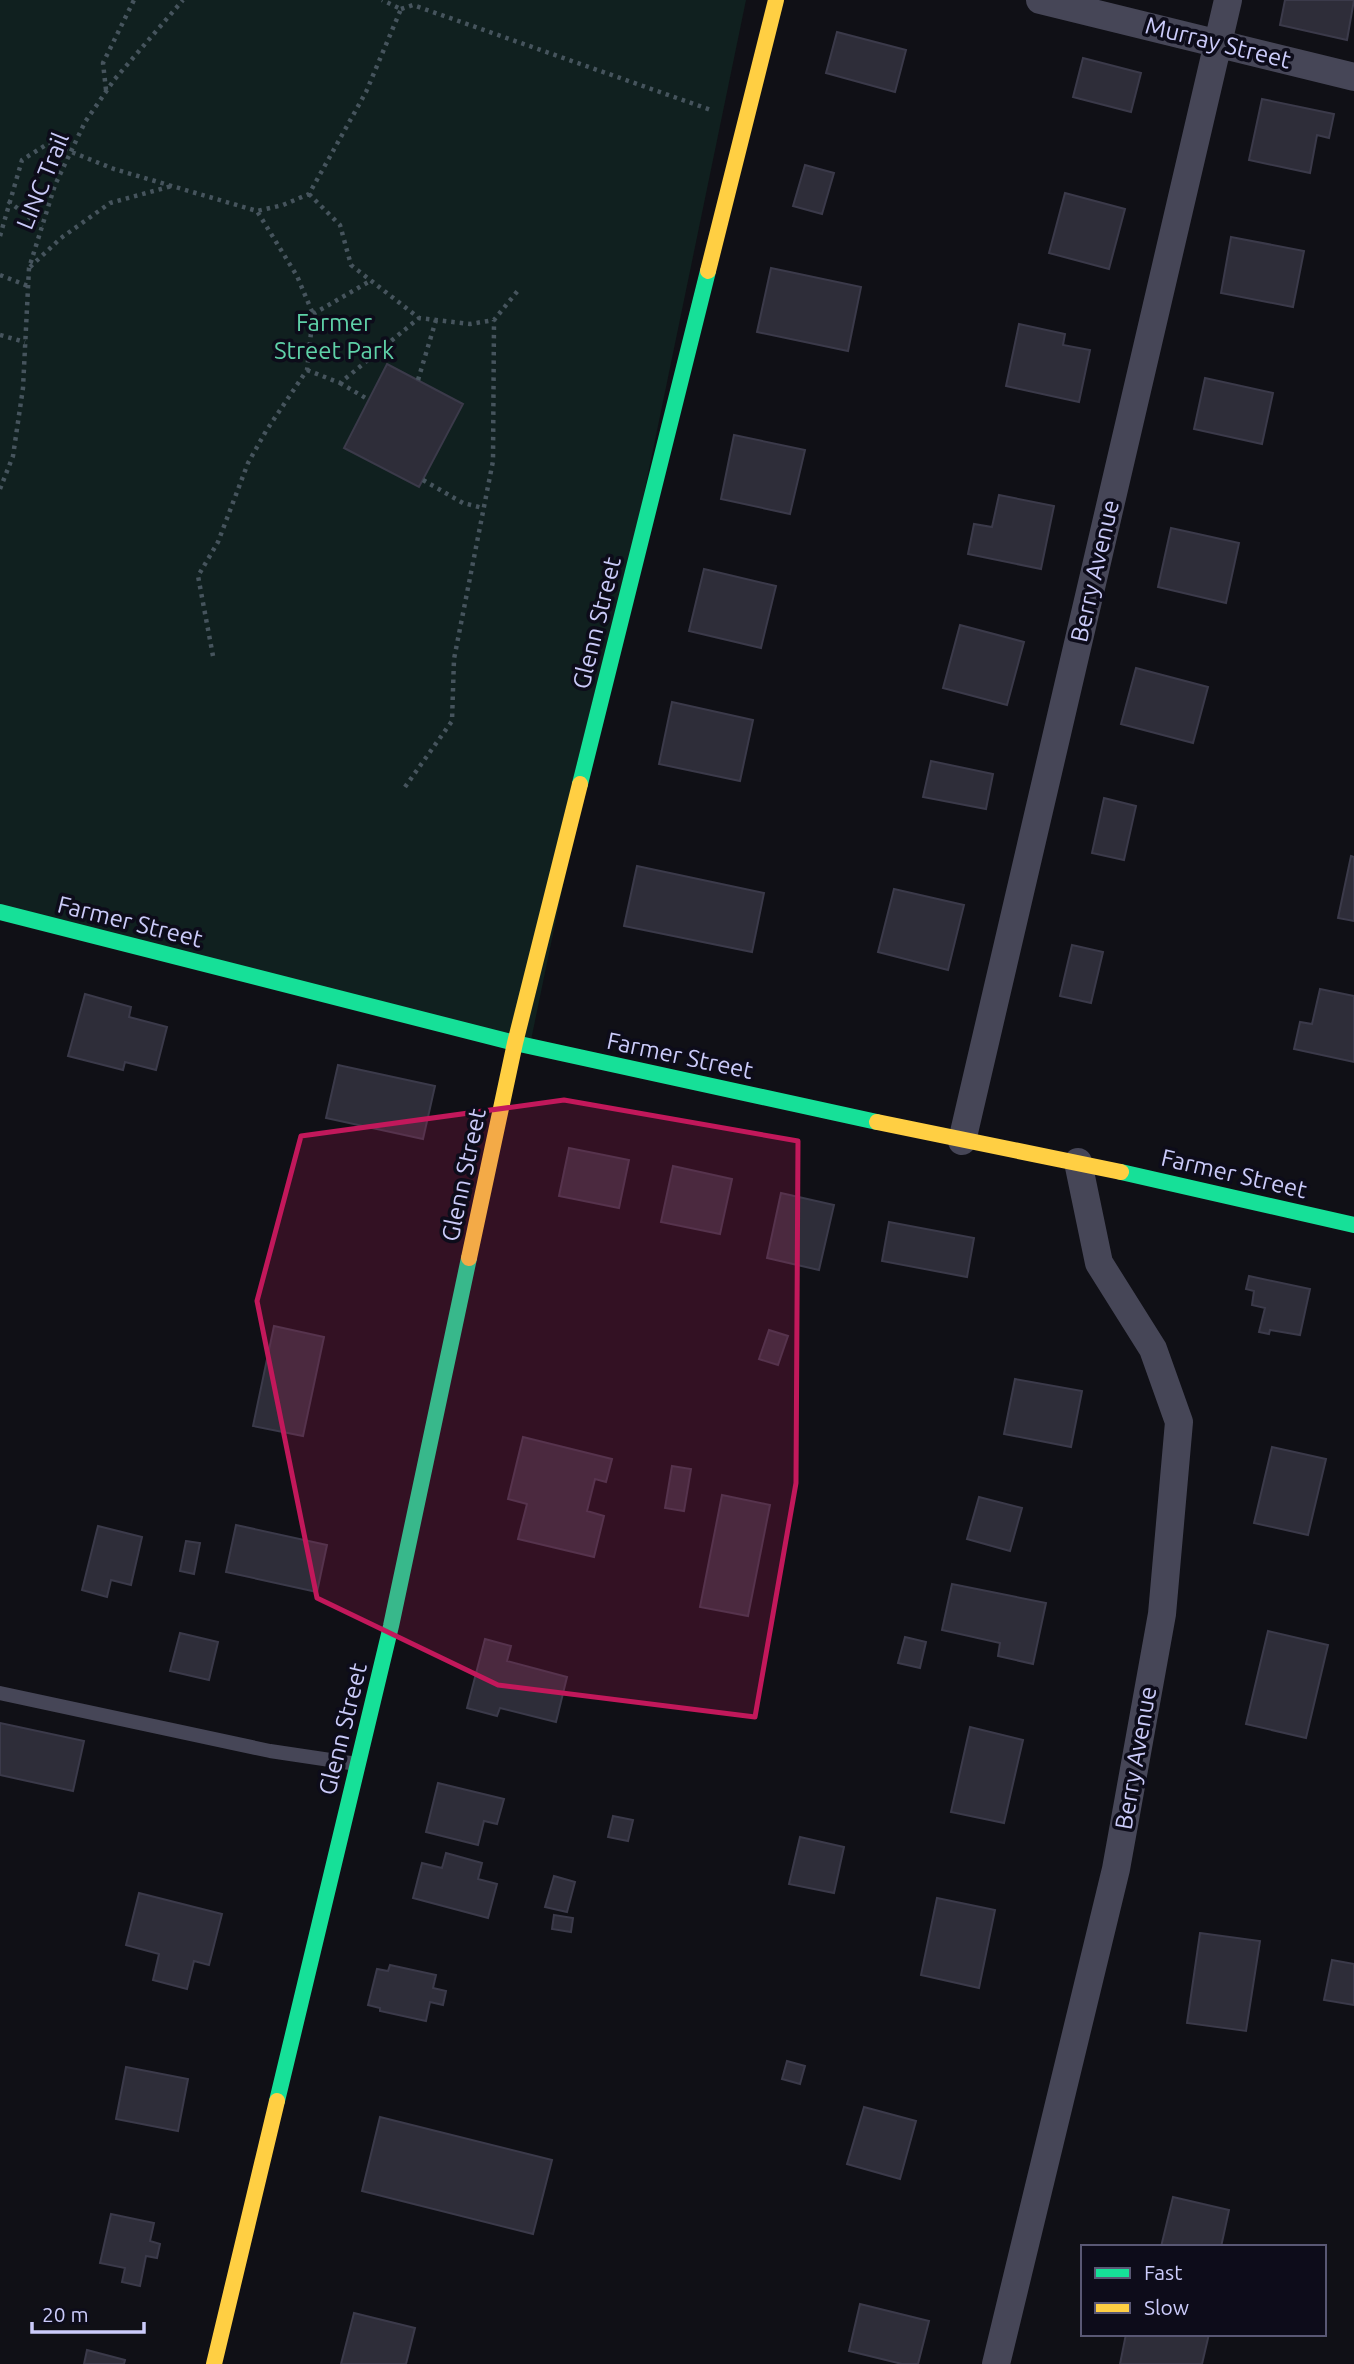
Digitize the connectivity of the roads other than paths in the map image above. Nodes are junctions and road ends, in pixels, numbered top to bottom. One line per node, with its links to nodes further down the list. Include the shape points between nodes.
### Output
1 (776, 0): 7 (street, Glenn Street)
2 (1040, 0): 4 (street, Murray Street)
3 (1228, 0): 4 (street, Berry Avenue)
4 (1218, 42): 5 (street, Murray Street); 8 (street, Berry Avenue)
5 (1354, 77)
6 (0, 912): 7 (street, Farmer Street)
7 (515, 1043): 8 (street, Farmer Street); 12 (street, Glenn Street)
8 (962, 1141): 9 (street, Farmer Street)
9 (1077, 1162): 10 (street, Farmer Street); 14 (street, Berry Avenue, via 1098,1263 1153,1349 1180,1422 1162,1614 1116,1869)
10 (1354, 1225)
11 (0, 1693): 12 (lane, via 270,1751)
12 (358, 1765): 13 (street, Glenn Street)
13 (214, 2364)
14 (996, 2364)

